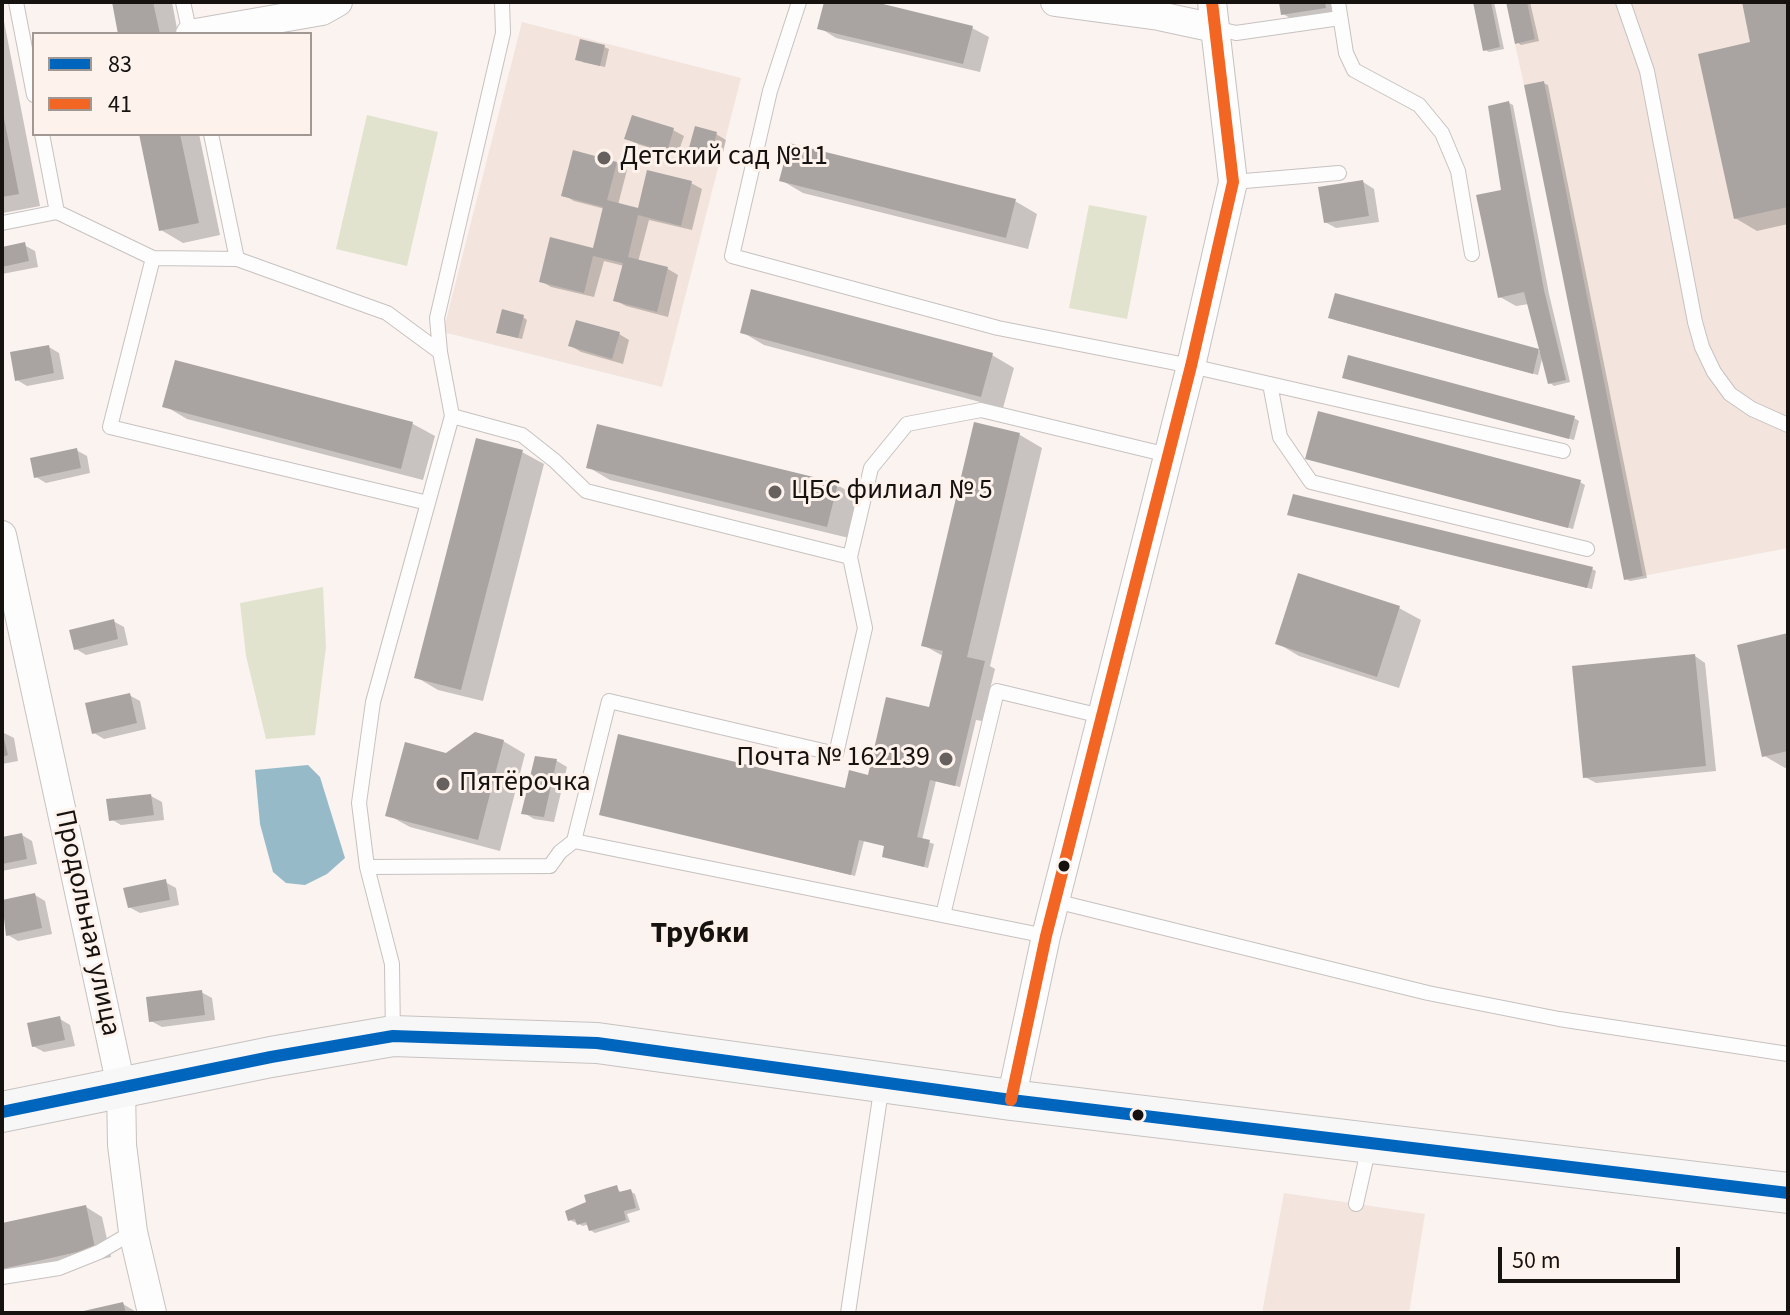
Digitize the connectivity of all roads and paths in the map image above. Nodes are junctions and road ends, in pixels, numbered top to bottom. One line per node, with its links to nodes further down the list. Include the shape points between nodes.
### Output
1 (16, 2): 13 (lane)
2 (183, 2): 11 (lane)
3 (338, 2): 12 (street, via 322,11)
4 (502, 2): 23 (lane, via 503,33 437,318)
5 (799, 2): 24 (lane, via 770,91 732,256 998,328)
6 (1055, 2): 9 (street, via 1159,16)
7 (1338, 2): 10 (lane)
8 (1623, 2): 27 (lane, via 1647,71 1702,347 1730,394)
9 (1213, 15): 10 (lane, via 1236,33); 17 (street)
10 (1340, 18): 20 (lane, via 1354,70 1419,105 1442,133 1458,171)
11 (190, 32)
12 (201, 32)
13 (32, 85)
14 (42, 136): 18 (lane)
15 (211, 136): 22 (lane)
16 (1339, 173): 17 (lane)
17 (1233, 182): 24 (street)
18 (57, 212): 19 (lane); 21 (lane)
19 (2, 223)
20 (1472, 254)
21 (153, 258): 22 (lane); 30 (lane, via 110,427)
22 (237, 259): 23 (lane, via 387,313)
23 (440, 352): 26 (lane)
24 (1191, 366): 25 (lane); 29 (street)
25 (1270, 384): 28 (lane); 32 (lane, via 1280,437 1311,482)
26 (452, 416): 30 (lane); 33 (lane, via 522,435 586,491)
27 (1788, 425)
28 (1563, 451)
29 (1168, 455): 33 (lane, via 981,410 907,424 871,468); 34 (street)
30 (428, 503): 36 (lane, via 373,702 359,803)
31 (2, 535): 43 (street, Продольная улица)
32 (1587, 549)
33 (850, 557): 35 (lane, via 865,628 836,754 609,701)
34 (1101, 716): 37 (street); 38 (lane, via 997,691)
35 (574, 841): 36 (lane, via 550,866); 38 (lane)
36 (367, 867): 40 (lane, via 392,964)
37 (1055, 901): 39 (street); 41 (lane, via 1428,993)
38 (943, 915): 39 (lane)
39 (1046, 936): 44 (street)
40 (393, 1036): 42 (main road, via 597,1043); 43 (main road)
41 (1788, 1054)
42 (883, 1082): 44 (main road); 52 (lane)
43 (121, 1086): 45 (main road); 49 (street, Продольная улица)
44 (1011, 1100): 46 (main road)
45 (2, 1112)
46 (1370, 1143): 47 (main road); 48 (lane)
47 (1788, 1193)
48 (1356, 1204)
49 (133, 1232): 50 (lane, via 59,1268); 51 (street, Продольная улица)
50 (2, 1277)
51 (152, 1313)
52 (848, 1313)

